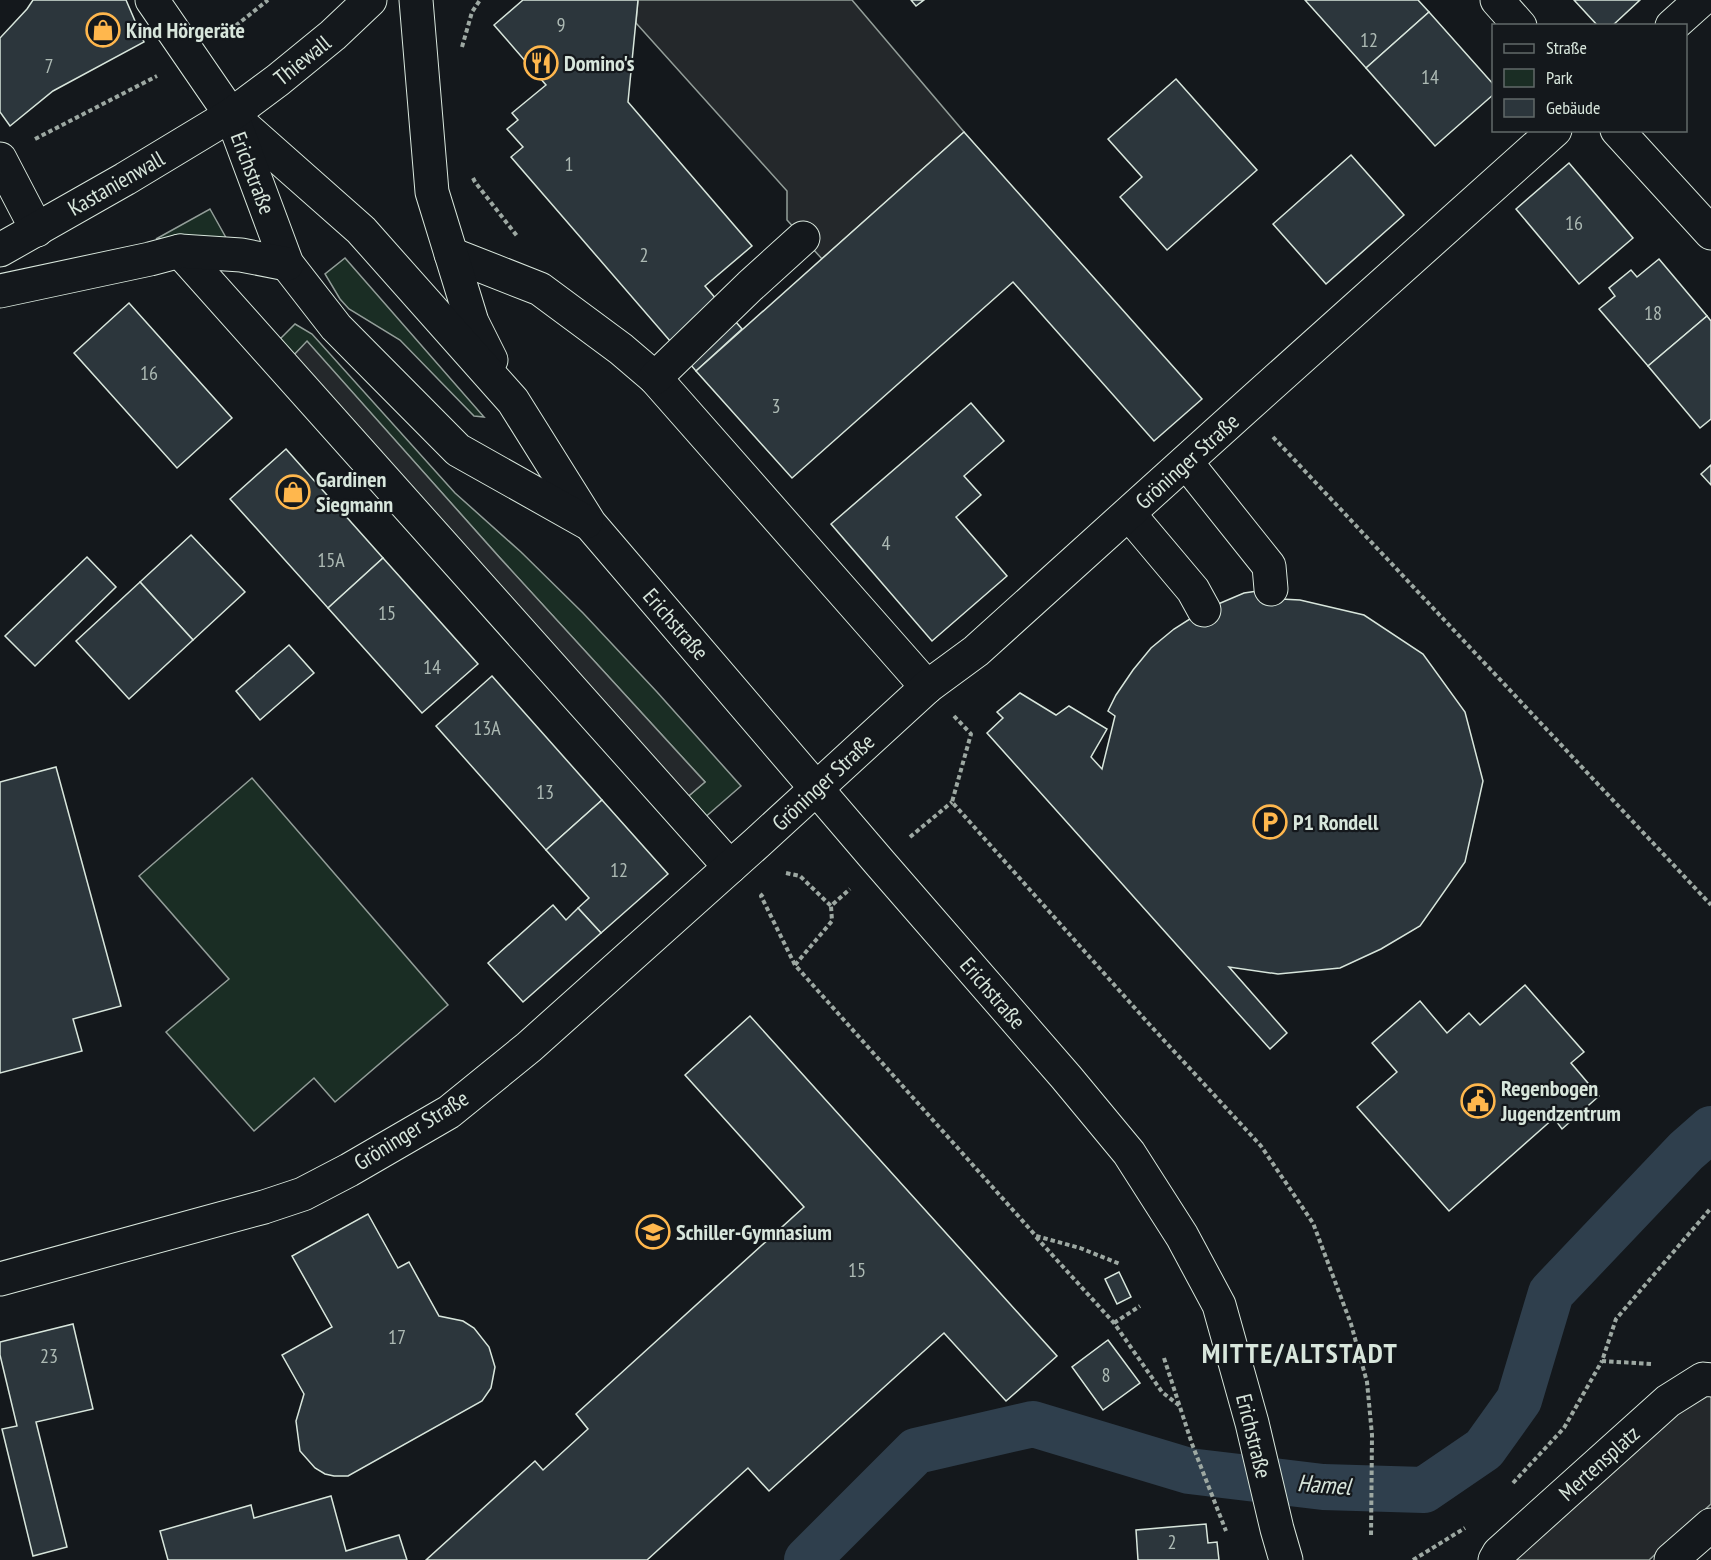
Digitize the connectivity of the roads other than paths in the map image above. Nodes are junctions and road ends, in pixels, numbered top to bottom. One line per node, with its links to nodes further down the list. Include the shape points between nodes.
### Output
1 (152, 0): 8 (main road)
2 (369, 0): 8 (main road, Thiewall, via 333,35)
3 (416, 0): 17 (main road, via 432,192)
4 (1497, 0): 6 (main road)
5 (1701, 0): 7 (main road)
6 (1518, 24)
7 (1674, 24)
8 (231, 115): 12 (main road, Kastanienwall); 18 (main road, Erichstraße); 21 (main road, Erichstraße, via 361,230)
9 (1553, 132): 22 (main road, Gröninger Straße)
10 (1619, 132): 13 (main road)
11 (0, 159): 12 (main road)
12 (37, 230): 15 (main road, Kastanienwall)
13 (1711, 233)
14 (803, 238): 20 (main road)
15 (0, 250)
16 (180, 251): 18 (main road, via 241,255); 19 (main road); 29 (main road)
17 (451, 254): 20 (main road, via 540,289); 21 (main road, via 472,322)
18 (287, 264): 24 (main road, Erichstraße, via 336,327 458,450)
19 (0, 291)
20 (655, 378): 27 (main road)
21 (513, 401): 24 (main road, Erichstraße)
22 (1186, 462): 23 (main road, Gröninger Straße); 25 (main road, via 1269,566)
23 (1129, 514): 26 (main road, via 1193,590); 27 (main road, Gröninger Straße, via 976,651)
24 (590, 524): 28 (main road, Erichstraße)
25 (1271, 589)
26 (1204, 610)
27 (927, 687): 28 (main road, Gröninger Straße)
28 (817, 788): 29 (main road, Gröninger Straße); 33 (main road, Erichstraße, via 1129,1153 1182,1236 1219,1305)
29 (730, 867): 30 (main road, Gröninger Straße, via 529,1047 449,1112 349,1170 303,1194 264,1207)
30 (0, 1279)
31 (1707, 1380): 34 (main road, Mertensplatz, via 1668,1401 1499,1553)
32 (1711, 1525): 35 (main road)
33 (1286, 1560)
34 (1496, 1560)
35 (1671, 1560)

